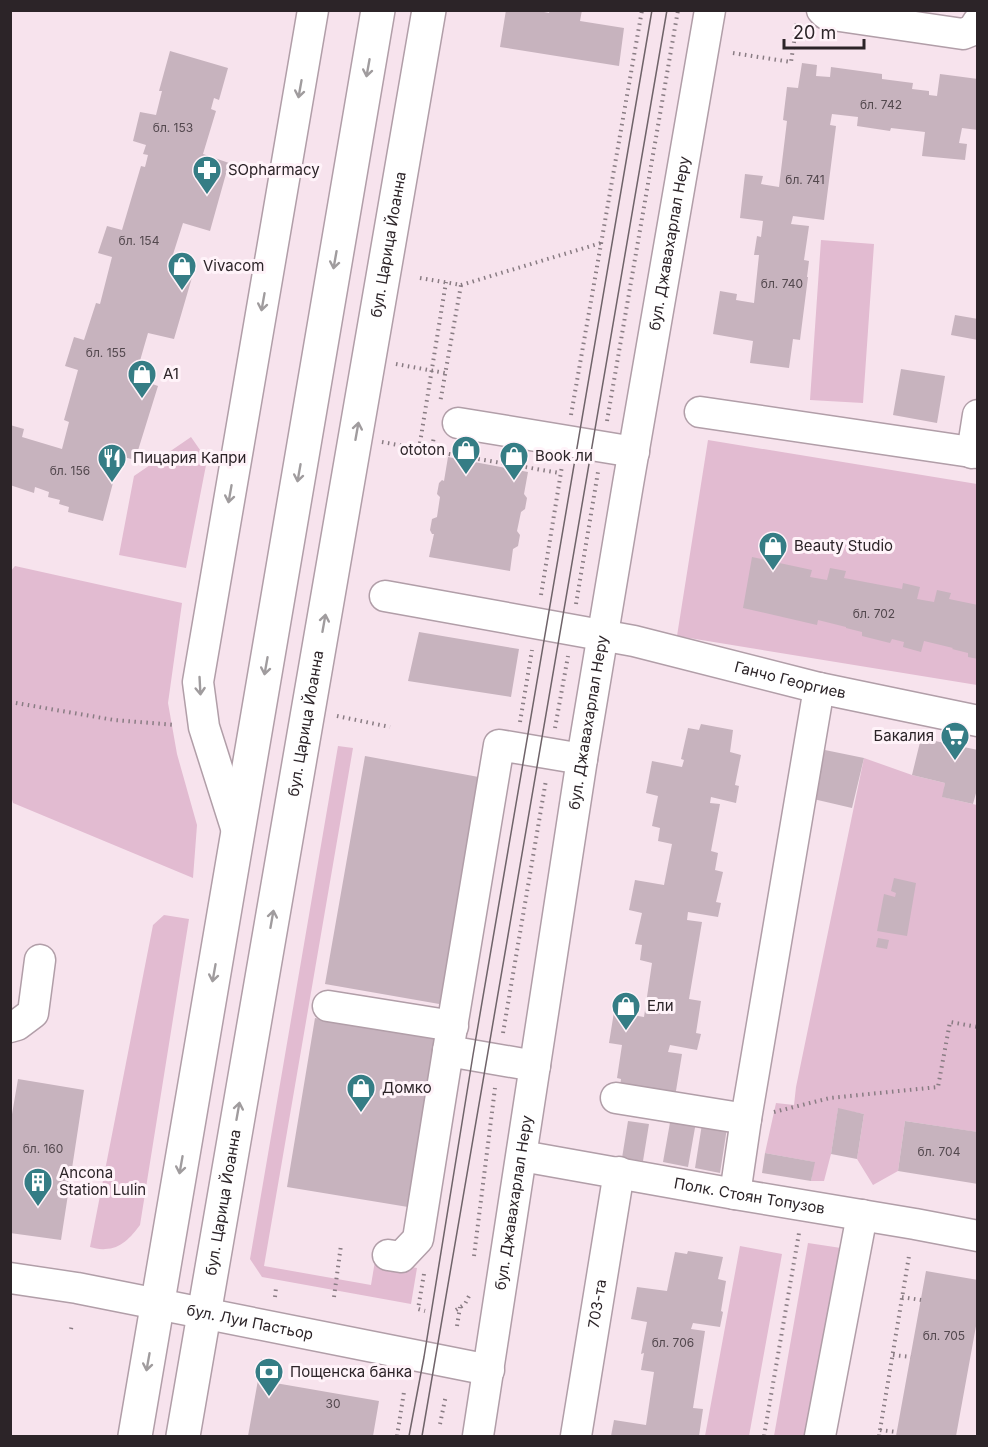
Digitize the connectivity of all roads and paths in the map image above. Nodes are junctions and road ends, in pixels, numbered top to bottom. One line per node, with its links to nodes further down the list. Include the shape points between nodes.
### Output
1 (378, 10): 41 (main road, one-way to 41)
2 (429, 10): 71 (main road, бул. Царица Йоанна, one-way to 2)
3 (642, 10): 10 (path)
4 (678, 10): 22 (path)
5 (710, 10): 25 (street, бул. Джавахарлал Неру)
6 (305, 12): 41 (street, one-way to 41, via 198,682 204,727)
7 (810, 16): 8 (street, via 826,14 963,34 973,30); 9 (path, via 791,62)
8 (978, 22)
9 (734, 53)
10 (601, 243): 13 (path); 20 (path)
11 (420, 278): 12 (path)
12 (446, 282): 13 (path); 15 (path)
13 (461, 285): 16 (path)
14 (395, 364): 15 (path)
15 (433, 370): 16 (path); 23 (path)
16 (445, 373): 19 (path)
17 (700, 412): 26 (street)
18 (978, 415): 26 (street)
19 (444, 420): 20 (street); 24 (path)
20 (566, 441): 22 (street); 27 (path)
21 (379, 442): 23 (path)
22 (603, 447): 25 (street); 30 (path)
23 (419, 449): 24 (path)
24 (431, 451): 27 (path)
25 (634, 452): 31 (street, бул. Джавахарлал Неру)
26 (975, 453)
27 (560, 473): 29 (path)
28 (385, 596): 29 (street, Ганчо Георгиев)
29 (536, 623): 30 (street, Ганчо Георгиев); 38 (path)
30 (572, 630): 31 (street, Ганчо Георгиев); 39 (path)
31 (603, 635): 32 (street, Ганчо Георгиев); 40 (street, бул. Джавахарлал Неру)
32 (819, 688): 35 (street, Ганчо Георгиев); 50 (street)
33 (10, 702): 36 (path, via 114,720)
34 (333, 715): 37 (path)
35 (978, 721)
36 (180, 725)
37 (390, 727)
38 (515, 748): 39 (street); 46 (street, via 499,745)
39 (551, 754): 40 (street); 47 (path)
40 (582, 759): 48 (street, бул. Джавахарлал Неру)
41 (238, 834): 69 (main road, one-way to 69)
42 (40, 960): 44 (street, via 33,1012)
43 (328, 1006): 46 (street)
44 (10, 1027)
45 (978, 1027): 50 (path, via 950,1022 938,1087 830,1098)
46 (451, 1039): 47 (street); 56 (street)
47 (498, 1060): 48 (street); 60 (path)
48 (535, 1066): 51 (street, бул. Джавахарлал Неру)
49 (616, 1098): 50 (street)
50 (746, 1119): 53 (street)
51 (522, 1156): 52 (street, Полк. Стоян Топузов); 77 (street, бул. Джавахарлал Неру)
52 (619, 1172): 53 (street, Полк. Стоян Топузов); 87 (street, 703-та)
53 (735, 1194): 54 (street, Полк. Стоян Топузов)
54 (803, 1205): 55 (street, Полк. Стоян Топузов); 88 (path)
55 (862, 1215): 57 (street, Полк. Стоян Топузов); 89 (street)
56 (420, 1221)
57 (978, 1236)
58 (341, 1245): 66 (path)
59 (909, 1256): 67 (path)
60 (474, 1261)
61 (424, 1277): 70 (path, via 418,1310)
62 (10, 1278): 69 (street, бул. Луи Пастьор)
63 (276, 1288): 65 (path)
64 (469, 1296): 72 (path, via 458,1309)
65 (274, 1297)
66 (334, 1297)
67 (902, 1298): 68 (path); 73 (path)
68 (921, 1300)
69 (158, 1304): 71 (street, бул. Луи Пастьор); 83 (main road, one-way to 83)
70 (425, 1311)
71 (203, 1313): 77 (street, бул. Луи Пастьор); 84 (main road, бул. Царица Йоанна)
72 (458, 1326)
73 (893, 1355): 74 (path); 81 (path)
74 (911, 1357)
75 (263, 1359): 76 (path)
76 (262, 1367)
77 (489, 1370): 86 (street, бул. Джавахарлал Неру)
78 (404, 1392): 85 (path)
79 (446, 1395): 80 (path)
80 (440, 1424)
81 (880, 1430): 82 (path); 90 (path)
82 (897, 1432)
83 (135, 1437)
84 (183, 1437)
85 (397, 1437)
86 (478, 1437)
87 (576, 1437)
88 (764, 1437)
89 (820, 1437)
90 (879, 1437)

